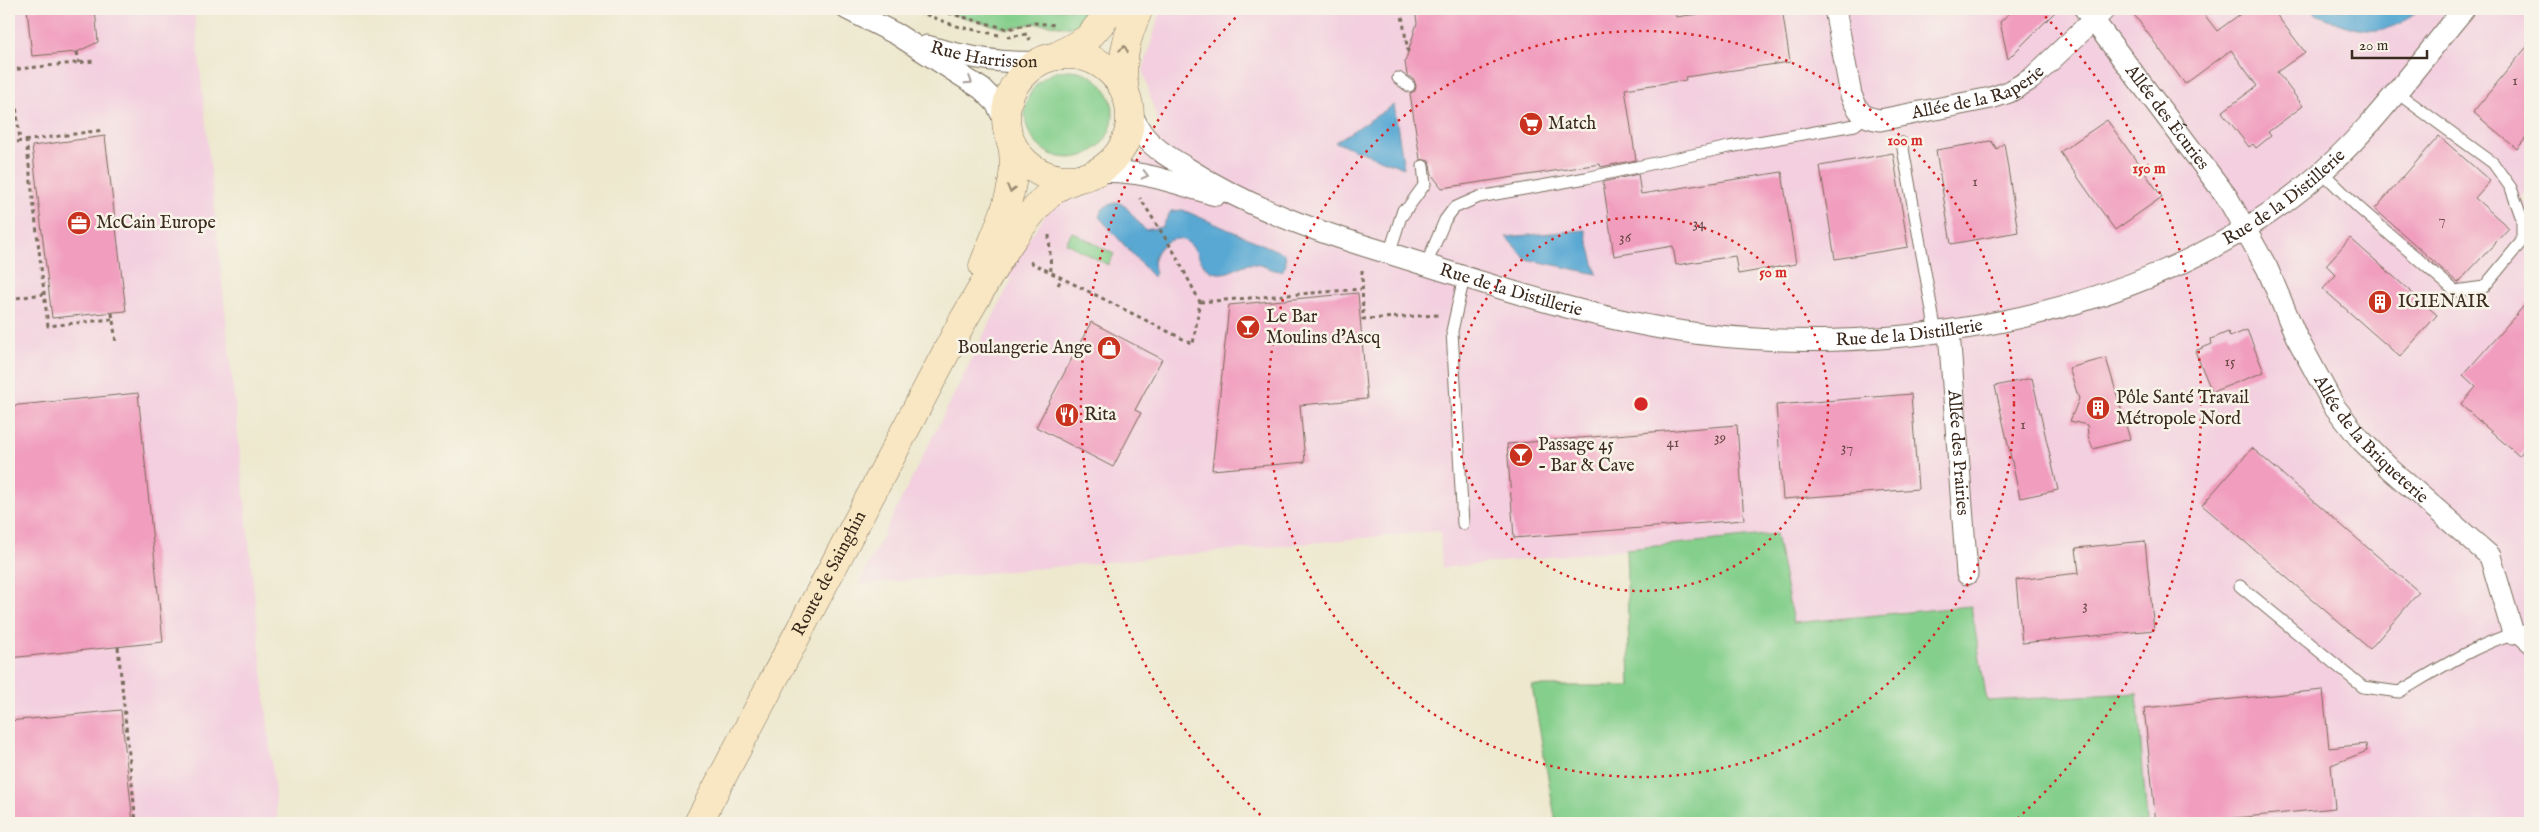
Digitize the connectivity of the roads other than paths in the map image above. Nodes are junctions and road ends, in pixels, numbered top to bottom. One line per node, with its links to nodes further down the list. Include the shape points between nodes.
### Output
1 (848, 9): 7 (street, Rue Harrisson)
2 (1113, 9): 8 (street, via 1087,39)
3 (1139, 9): 12 (street, one-way to 3, via 1122,73 1124,50)
4 (1835, 9): 13 (street, via 1851,95)
5 (2464, 9): 11 (street, Rue de la Distillerie)
6 (2095, 13): 13 (street, Allée de la Raperie, via 2032,79 2009,92 1880,120); 22 (street, Allée des Écuries)
7 (898, 35): 8 (street, Rue Harrisson, via 945,52 981,59 1014,62); 14 (street, Rue Harrisson, one-way to 14, via 982,89 996,102)
8 (1048, 59): 12 (street, via 1076,55 1094,60 1116,76); 14 (street, via 1025,72 1014,87 1007,104)
9 (1398, 78): 10 (lane)
10 (1408, 86)
11 (2396, 92): 17 (street, Rue de la Distillerie); 17 (lane, via 2493,163 2511,188 2522,220 2522,241 2484,287 2455,291)
12 (1128, 101): 18 (street, via 1130,129 1123,146 1112,161); 20 (street, Rue de la Distillerie, via 1145,137 1160,151 1206,181)
13 (1865, 117): 24 (lane, via 1855,125 1479,197 1454,208 1445,220)
14 (1009, 132): 18 (street, via 1021,157 1035,169 1052,177); 26 (street, Route de Sainghin, one-way to 26, via 1015,156 1012,184)
15 (1902, 143): 27 (lane)
16 (1423, 166): 21 (lane, via 1425,184)
17 (2322, 172): 22 (street, Rue de la Distillerie)
18 (1088, 175): 20 (street, Rue de la Distillerie, one-way to 20, via 1122,171 1139,173); 26 (street, Route de Sainghin, via 1052,191 1042,202 998,262)
19 (1405, 204): 21 (lane)
20 (1262, 208): 23 (street, Rue de la Distillerie, via 1308,228)
21 (1400, 217): 23 (lane)
22 (2246, 229): 27 (street, Rue de la Distillerie, via 2190,260 2098,295); 31 (street, Allée de la Briqueterie, via 2267,268 2299,344 2334,406 2360,439 2391,470 2490,556)
23 (1389, 254): 24 (street, Rue de la Distillerie)
24 (1426, 265): 25 (street, Rue de la Distillerie)
25 (1464, 276): 27 (street, Rue de la Distillerie, via 1595,315 1702,334 1810,341); 28 (lane, via 1452,331)
26 (961, 324): 33 (street, Route de Sainghin)
27 (1943, 332): 29 (street, Allée des Prairies)
28 (1463, 524)
29 (1967, 574)
30 (2240, 586): 31 (lane, via 2363,687 2399,692 2436,670)
31 (2522, 631): 32 (lane)
32 (2530, 648)
33 (698, 823)

